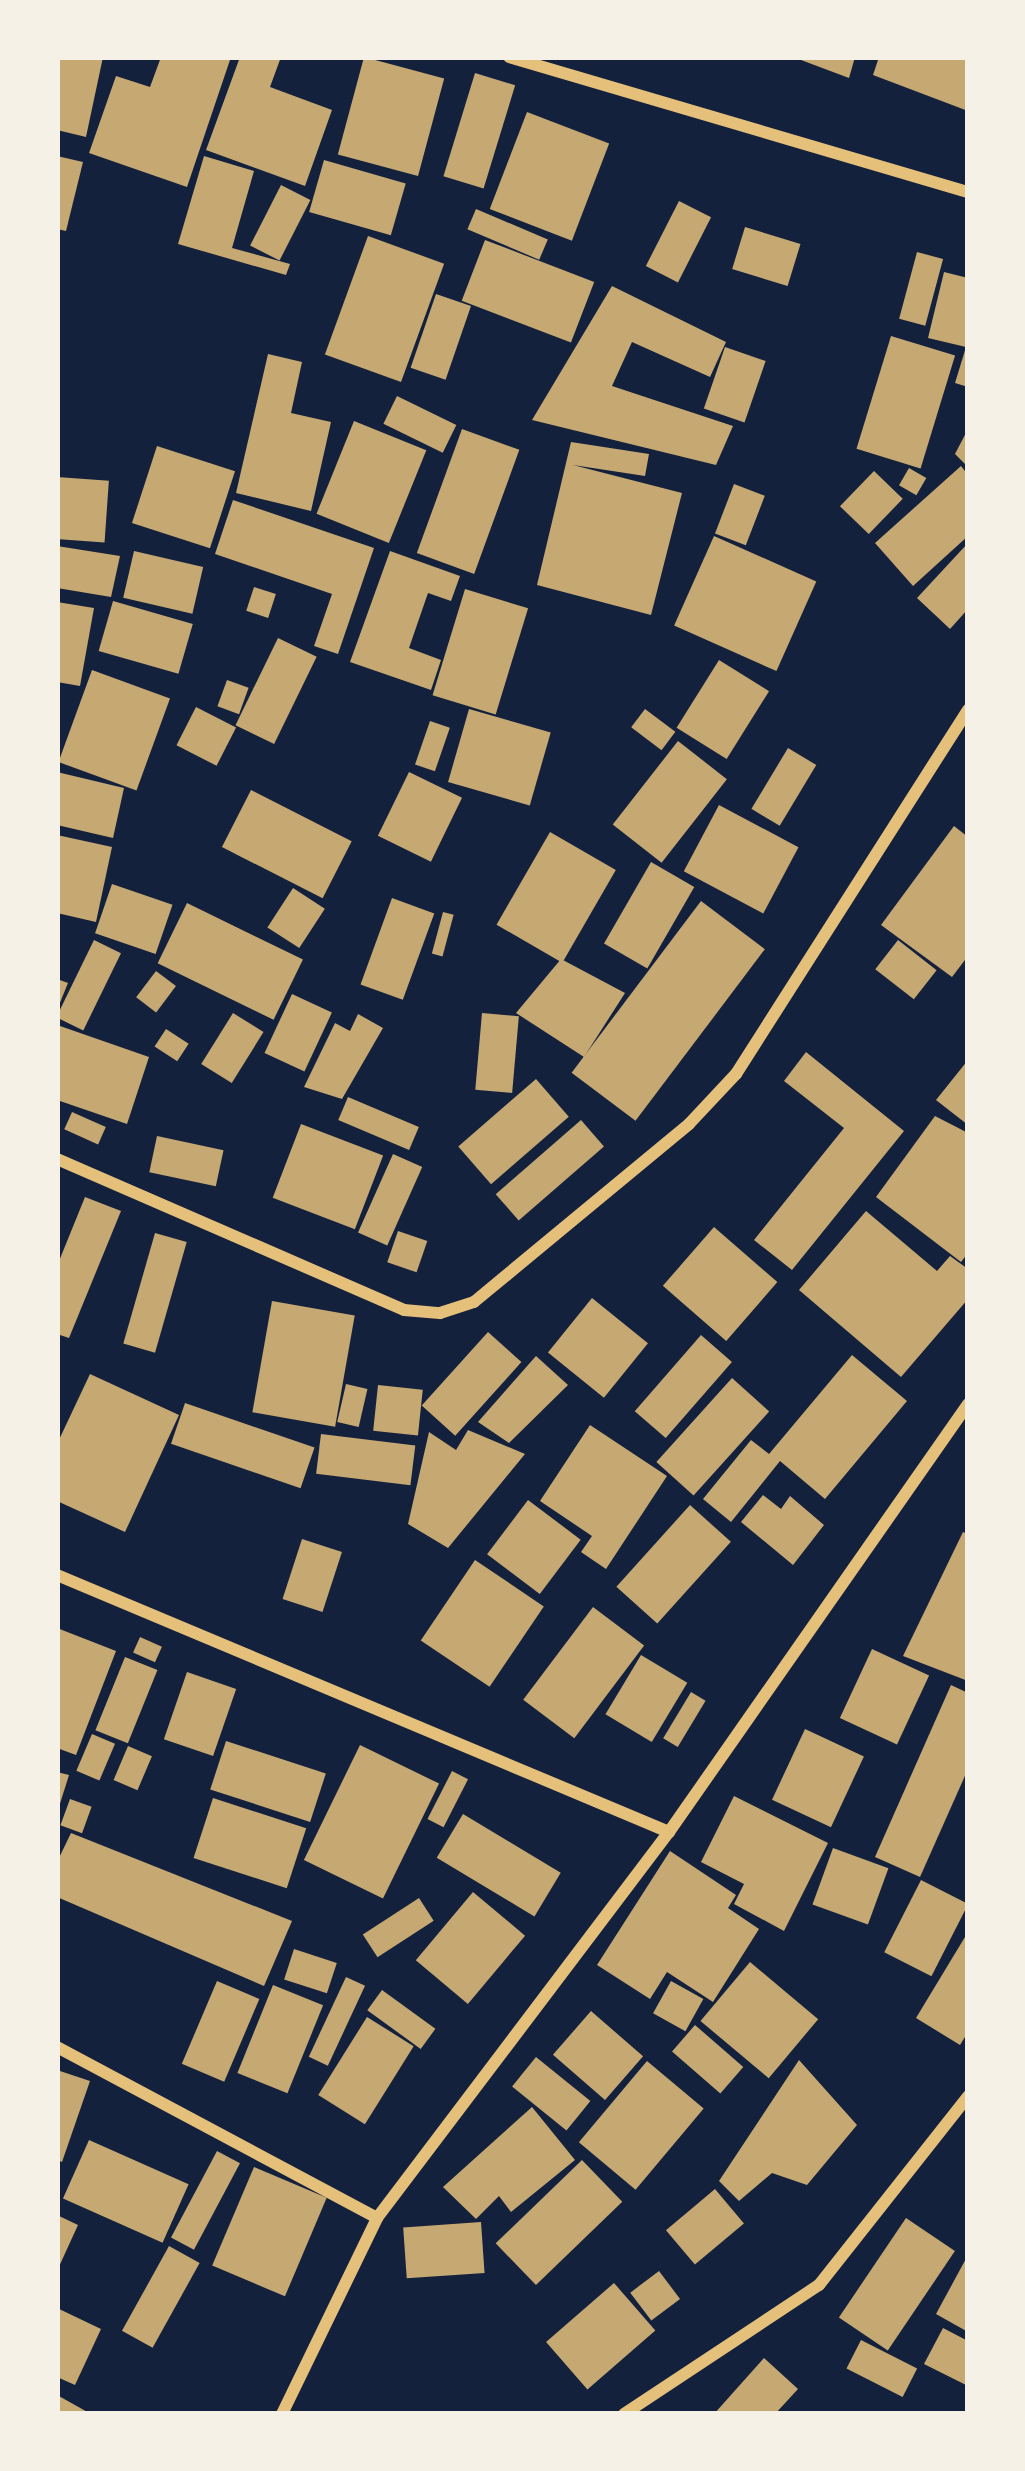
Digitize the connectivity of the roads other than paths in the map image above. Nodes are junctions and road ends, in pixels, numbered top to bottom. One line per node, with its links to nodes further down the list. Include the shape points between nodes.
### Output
1 (508, 57): 2 (street)
2 (968, 192)
3 (968, 710): 4 (street, via 736,1074 688,1124 474,1302 440,1313 404,1310)
4 (57, 1159)
5 (968, 1404): 7 (street)
6 (57, 1574): 7 (street)
7 (669, 1832): 10 (street)
8 (57, 2047): 10 (street)
9 (968, 2096): 12 (street, via 810,2294)
10 (377, 2218): 11 (street)
11 (282, 2414)
12 (624, 2414)

